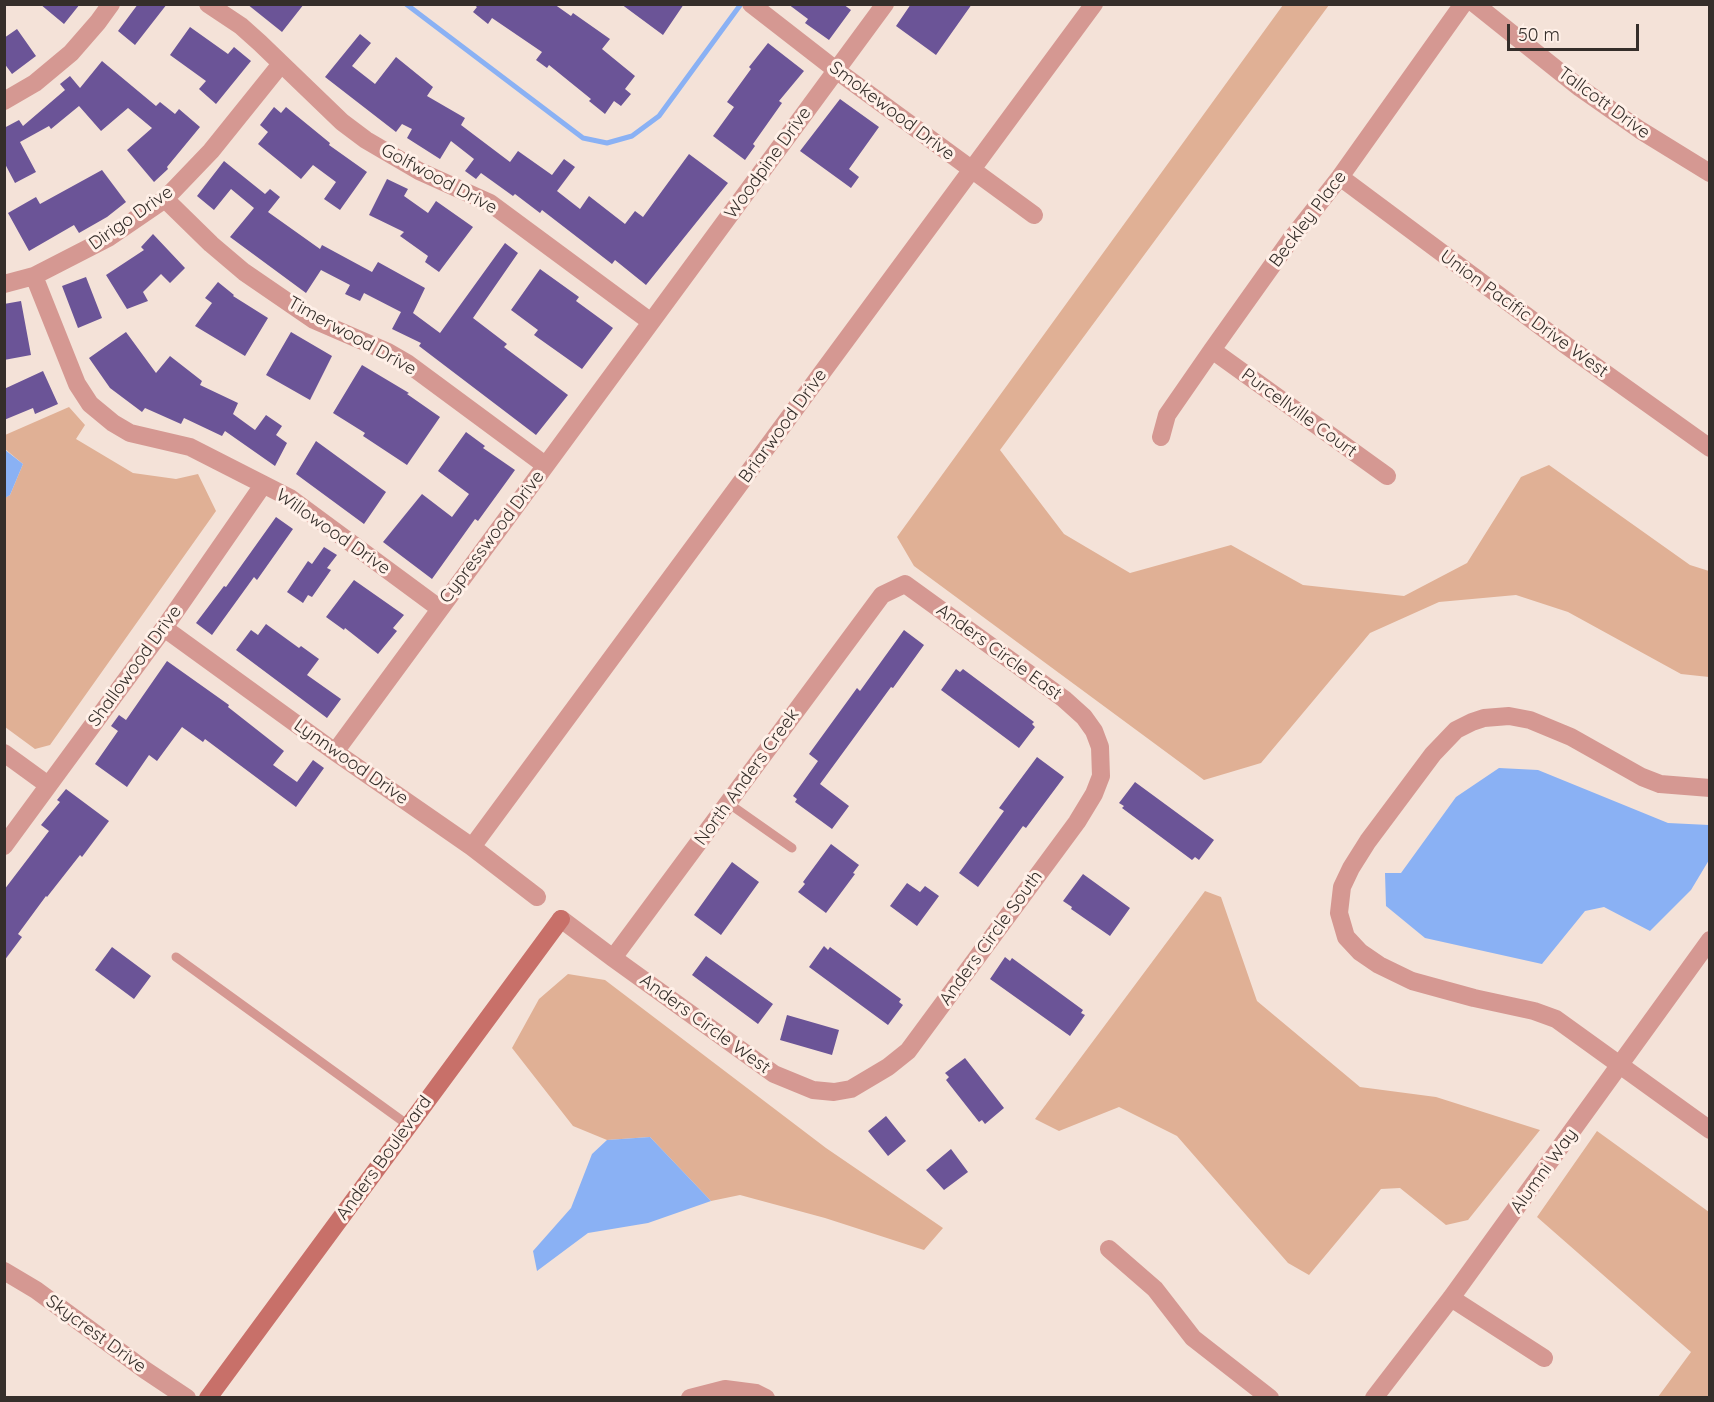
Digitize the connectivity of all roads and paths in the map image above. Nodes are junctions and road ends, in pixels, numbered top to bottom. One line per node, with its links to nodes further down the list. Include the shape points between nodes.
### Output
1 (111, 4): 10 (street, via 71,53 35,83)
2 (208, 4): 8 (street, Golfwood Drive, via 241,26)
3 (885, 4): 9 (street, Woodpine Drive)
4 (1094, 4): 11 (street, Briarwood Drive)
5 (1463, 4): 13 (street, Beckley Place)
6 (1475, 4): 12 (street, Tallcott Drive, via 1580,88)
7 (753, 6): 9 (street, Smokewood Drive)
8 (281, 64): 14 (street, Dirigo Drive, via 211,151); 18 (street, Golfwood Drive, via 366,140 419,171 490,203)
9 (836, 70): 11 (street, Smokewood Drive); 18 (street, Woodpine Drive)
10 (4, 101)
11 (972, 170): 15 (street, Smokewood Drive); 35 (street, Briarwood Drive)
12 (1710, 173)
13 (1340, 177): 19 (street, Beckley Place); 21 (street, Union Pacific Drive West)
14 (165, 199): 16 (street, Dirigo Drive, via 108,238); 22 (street, Timerwood Drive, via 244,272 314,320 407,363)
15 (1034, 215)
16 (34, 276): 17 (street, Dirigo Drive); 24 (street, Willowood Drive, via 77,384 90,404 130,433 190,447)
17 (4, 284)
18 (651, 322): 22 (street, Cypresswood Drive)
19 (1212, 350): 20 (street, Beckley Place, via 1167,415); 23 (street, Purcellville Court)
20 (1161, 437)
21 (1710, 448)
22 (545, 465): 26 (street, Cypresswood Drive)
23 (1387, 476)
24 (263, 485): 26 (street, Willowood Drive, via 290,498); 27 (street, Shallowood Drive)
25 (882, 595): 28 (street, Anders Circle East, via 905,585 1064,699 1084,717); 33 (street, North Anders Creek)
26 (439, 608): 29 (street, Cypresswood Drive)
27 (164, 628): 29 (street, Lynnwood Drive); 31 (street, Shallowood Drive)
28 (1100, 747): 43 (street, Anders Circle South, via 1101,776 1077,822 908,1051 851,1089)
29 (335, 752): 35 (street, Lynnwood Drive)
30 (4, 753): 31 (street)
31 (48, 785): 34 (street, Shallowood Drive)
32 (1710, 788): 42 (street, via 1660,784 1571,736 1530,720 1509,716 1484,718 1456,730 1433,754 1375,832 1342,887 1339,914 1346,937 1379,966 1412,981 1556,1019)
33 (728, 803): 36 (lane); 41 (street, North Anders Creek)
34 (4, 846)
35 (472, 847): 37 (street, Lynnwood Drive)
36 (792, 848)
37 (537, 897)
38 (561, 919): 41 (street, Anders Circle West); 44 (street, Anders Boulevard)
39 (1710, 940): 42 (street, Alumni Way)
40 (176, 957): 44 (lane)
41 (614, 958): 43 (street, Anders Circle West, via 774,1074 813,1090)
42 (1619, 1066): 45 (street); 48 (street, Alumni Way)
43 (834, 1092)
44 (408, 1125): 51 (street, Anders Boulevard)
45 (1710, 1130)
46 (1109, 1250): 54 (street, via 1155,1290 1193,1338)
47 (4, 1271): 50 (street, Skycrest Drive)
48 (1451, 1298): 49 (street); 55 (street, Alumni Way)
49 (1544, 1358)
50 (187, 1398)
51 (208, 1398)
52 (690, 1398): 53 (street, via 725,1389)
53 (766, 1398)
54 (1269, 1398)
55 (1374, 1398)

